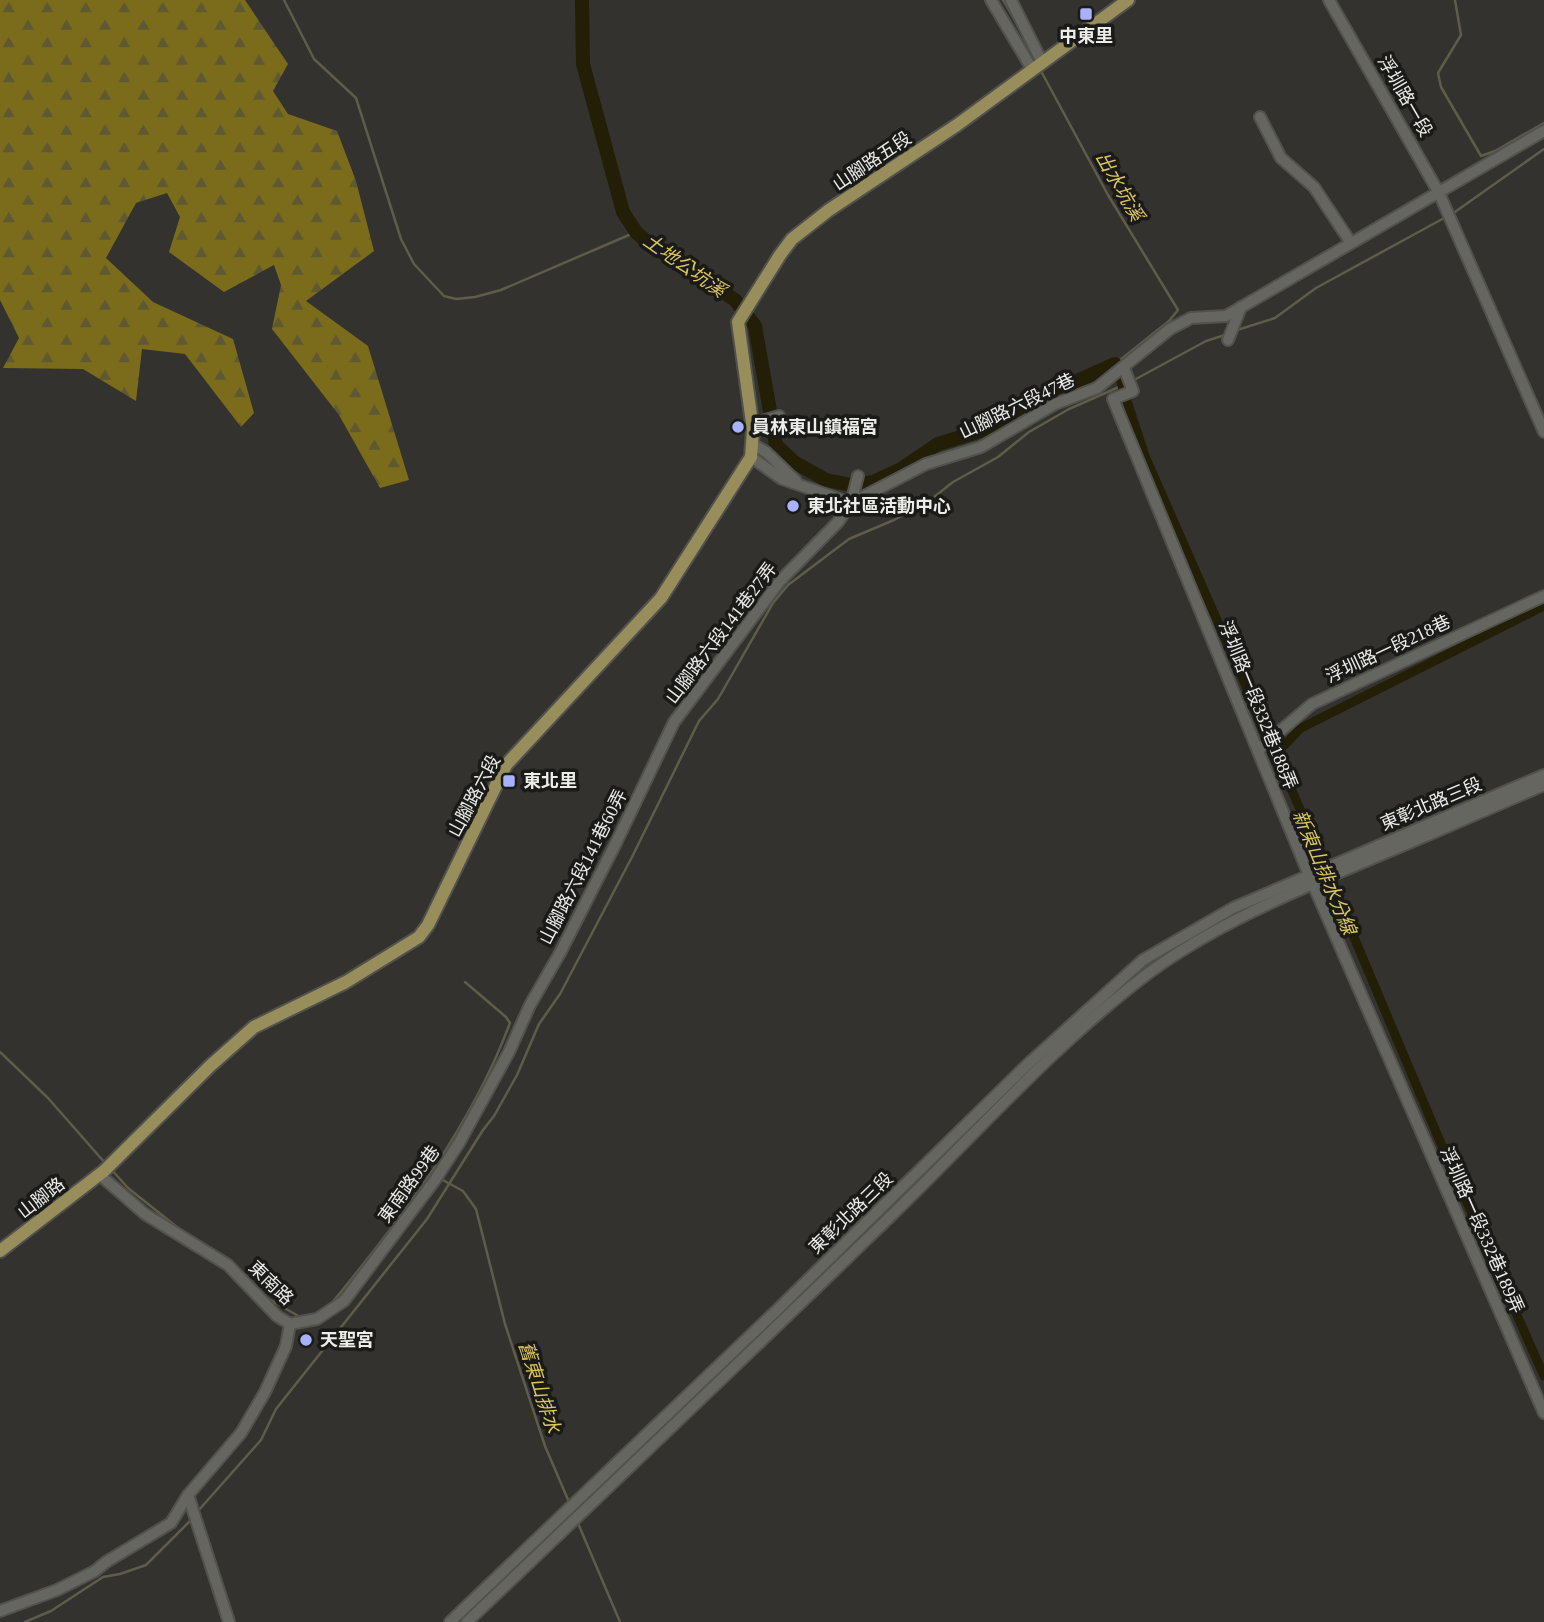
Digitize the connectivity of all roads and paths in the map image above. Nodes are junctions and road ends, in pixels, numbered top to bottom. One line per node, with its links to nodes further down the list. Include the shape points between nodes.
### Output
1 (991, 0): 5 (street)
2 (1011, 0): 5 (street)
3 (1128, 0): 5 (main road, 山腳路五段)
4 (1329, 0): 8 (street, 浮圳路一段)
5 (1037, 65): 14 (main road, 山腳路五段, via 792,239 738,322)
6 (1260, 117): 9 (street, via 1281,158 1314,187)
7 (1544, 131): 8 (street, 山腳路六段47巷)
8 (1439, 193): 9 (street, 山腳路六段47巷); 15 (street, 浮圳路一段)
9 (1351, 243): 10 (street, 山腳路六段47巷)
10 (1241, 307): 11 (street); 12 (street, 山腳路六段47巷, via 1226,316 1191,318 1170,329)
11 (1228, 340)
12 (1124, 368): 18 (street, 山腳路六段47巷, via 1097,388 1055,404 981,447 926,464); 21 (street, 浮圳路一段332巷188弄, via 1133,391 1113,400)
13 (779, 416): 14 (street)
14 (752, 424): 16 (main road)
15 (1544, 432)
16 (752, 451): 18 (street, via 782,479); 28 (main road, 山腳路六段, via 662,598 506,765 419,937 346,982 254,1027)
17 (858, 476): 18 (street)
18 (851, 502): 20 (street, 山腳路六段141巷27弄, via 838,522 780,581)
19 (1544, 596): 21 (street, 浮圳路一段218巷, via 1312,704)
20 (674, 722): 26 (street, 山腳路六段141巷60弄)
21 (1258, 750): 25 (street, 浮圳路一段332巷188弄)
22 (1544, 775): 24 (street, 東彰北路三段)
23 (1544, 785): 24 (street, 東彰北路三段)
24 (1334, 870): 25 (street)
25 (1311, 880): 27 (street, 浮圳路一段332巷188弄); 35 (street, 東彰北路三段, via 1233,908 1143,960 1027,1065); 36 (street, 東彰北路三段, via 1152,971 1091,1022)
26 (519, 1026): 30 (street, 東南路99巷, via 509,1052 435,1181 344,1301 317,1319)
27 (1422, 1138): 31 (street, 浮圳路一段332巷189弄)
28 (102, 1173): 29 (main road, 山腳路); 30 (street, 東南路, via 145,1214 228,1265)
29 (0, 1251)
30 (290, 1324): 32 (street, 東南路, via 286,1346 241,1433)
31 (1544, 1413)
32 (188, 1495): 33 (street, 東南路, via 171,1523 95,1571); 34 (street)
33 (0, 1611)
34 (229, 1622)
35 (450, 1622)
36 (467, 1622)

